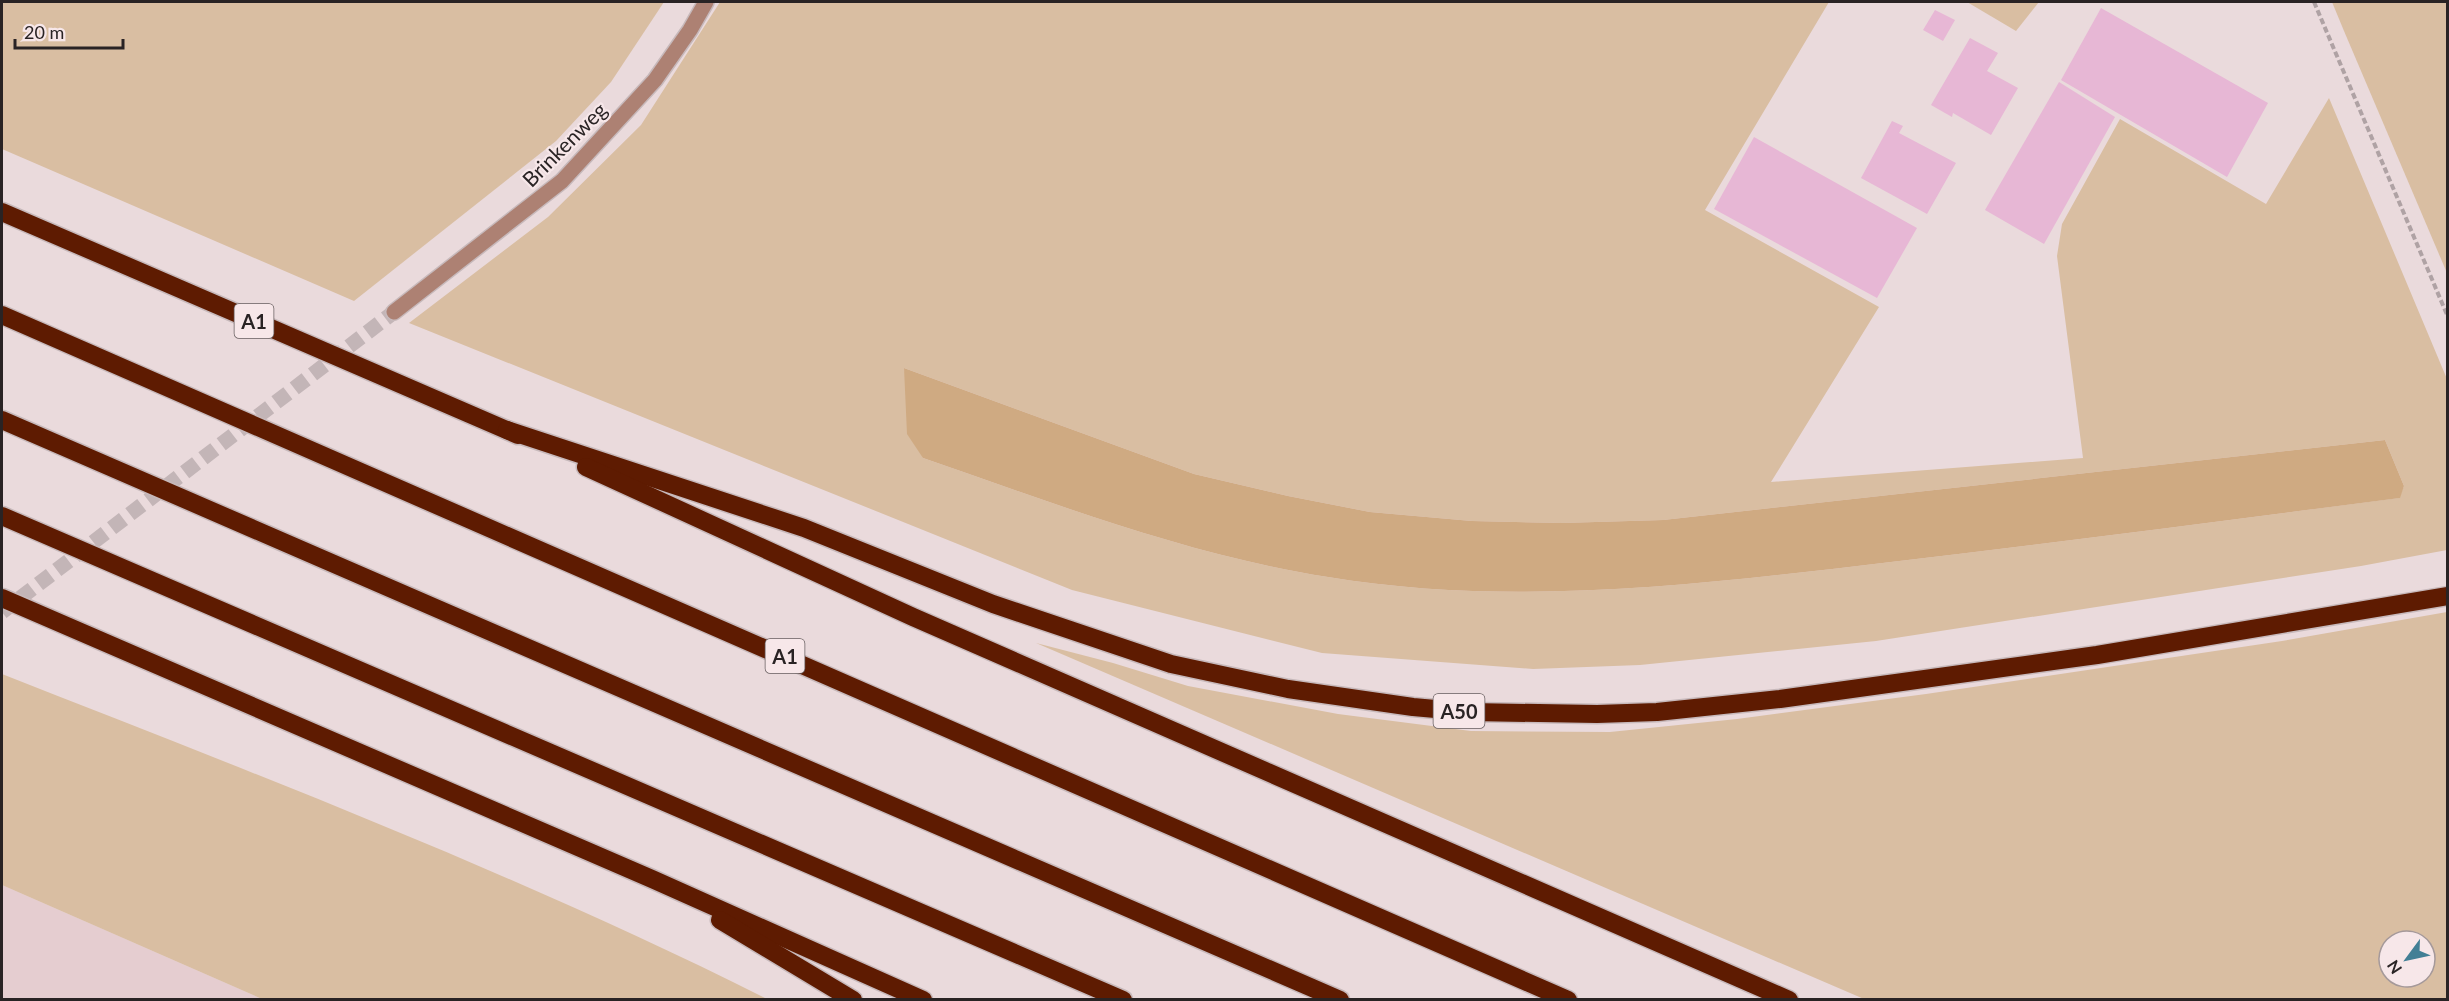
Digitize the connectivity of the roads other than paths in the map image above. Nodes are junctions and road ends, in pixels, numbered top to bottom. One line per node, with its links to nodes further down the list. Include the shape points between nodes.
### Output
1 (706, 2): 3 (street, Brinkenweg, via 655,80 562,181)
2 (2, 212): 6 (highway, A1)
3 (394, 312)
4 (2, 315): 15 (highway, A1)
5 (2, 420): 14 (highway)
6 (507, 430): 8 (highway, A50, via 804,528 993,604 1171,664 1288,689 1413,707 1597,714 1769,700 2097,655); 16 (highway, A1, via 913,617)
7 (2, 516): 13 (highway)
8 (2448, 596)
9 (2, 598): 10 (highway)
10 (652, 879): 11 (highway); 12 (highway)
11 (853, 999)
12 (923, 999)
13 (1123, 999)
14 (1340, 999)
15 (1568, 999)
16 (1789, 999)

